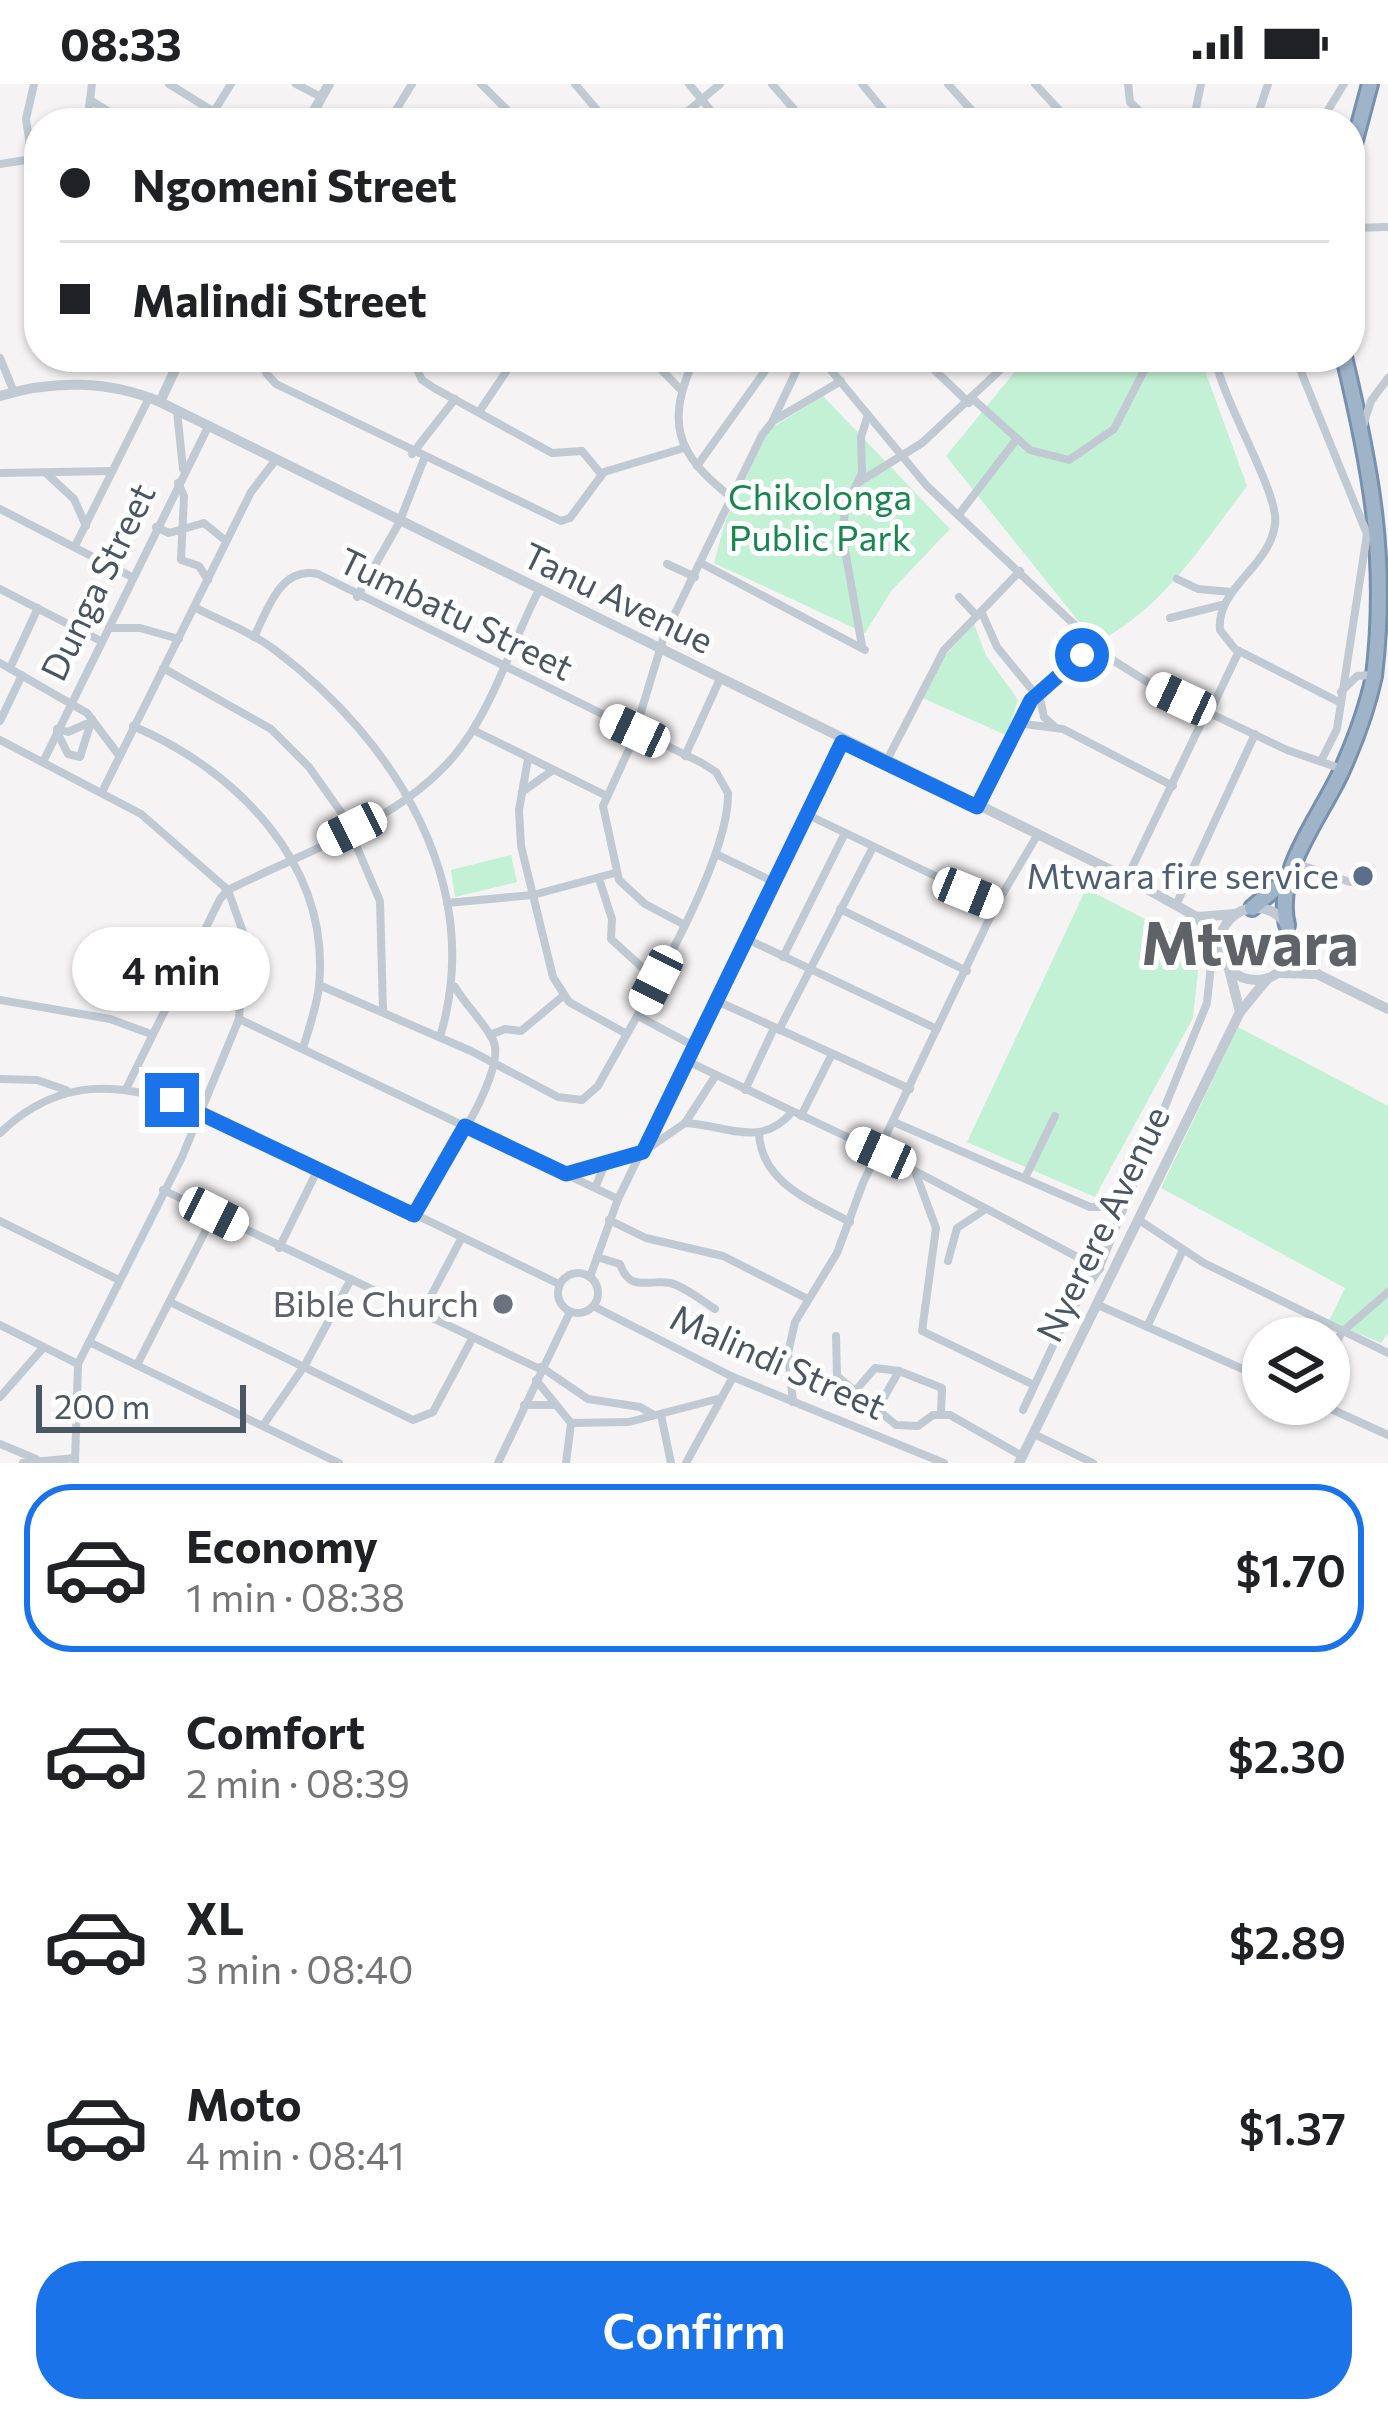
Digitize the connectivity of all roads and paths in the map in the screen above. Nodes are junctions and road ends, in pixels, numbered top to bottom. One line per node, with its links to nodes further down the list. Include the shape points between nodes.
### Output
1 (92, 84): 16 (street)
2 (170, 84): 21 (street)
3 (296, 84): 15 (street)
4 (329, 84): 15 (street)
5 (481, 84): 23 (street)
6 (574, 84): 24 (street)
7 (689, 84): 17 (street)
8 (720, 84): 17 (street)
9 (772, 84): 27 (street)
10 (862, 84): 28 (street)
11 (948, 84): 29 (street)
12 (1035, 84): 30 (street)
13 (1117, 84): 18 (street)
14 (1128, 84): 18 (street)
15 (321, 97): 22 (street)
16 (90, 100): 19 (street); 20 (street)
17 (701, 100): 25 (street); 26 (street)
18 (1130, 102): 31 (street)
19 (89, 108)
20 (103, 108)
21 (199, 108)
22 (315, 108)
23 (505, 108)
24 (595, 108)
25 (692, 108)
26 (708, 108)
27 (793, 108)
28 (882, 108)
29 (970, 108)
30 (1057, 108)
31 (1136, 108)
32 (0, 358): 51 (street)
33 (172, 372): 54 (street)
34 (266, 372): 64 (street)
35 (418, 372): 53 (street)
36 (506, 372): 57 (street)
37 (664, 372): 50 (street)
38 (687, 372): 50 (street)
39 (764, 372): 68 (street)
40 (795, 372): 59 (street)
41 (833, 372): 49 (street)
42 (938, 372): 55 (street)
43 (999, 372): 55 (street)
44 (1144, 372): 62 (street, via 1124,414 1096,446 1059,460)
45 (1218, 372): 94 (street, via 1276,521 1267,549)
46 (1301, 372): 115 (street, via 1366,534)
47 (1347, 372): 61 (highway)
48 (1388, 378): 61 (street)
49 (841, 381): 58 (street); 59 (street)
50 (679, 388): 63 (street)
51 (14, 392): 52 (street, Tanu Avenue); 54 (street, Tanu Avenue, via 76,385)
52 (0, 396)
53 (455, 399): 57 (street); 64 (street)
54 (155, 400): 56 (street, Tanu Avenue); 69 (street)
55 (971, 401): 62 (street); 65 (street)
56 (177, 411): 60 (street, Tanu Avenue); 70 (street)
57 (479, 412): 73 (street, via 552,453 582,451)
58 (868, 415): 65 (street); 75 (street)
59 (773, 421): 76 (street)
60 (207, 429): 67 (street, Tanu Avenue); 70 (street, Dunga Street)
61 (1361, 430): 113 (highway, via 1385,544)
62 (1016, 440): 78 (street)
63 (684, 448): 68 (street); 73 (street)
64 (412, 454): 66 (street)
65 (904, 458): 75 (street); 78 (street)
66 (424, 459): 73 (street, via 561,521); 79 (street)
67 (274, 462): 79 (street, Tanu Avenue); 83 (street)
68 (697, 466): 76 (street)
69 (112, 471): 71 (street); 80 (street)
70 (183, 471): 74 (street, Dunga Street)
71 (45, 472): 72 (street); 80 (street, via 74,499)
72 (0, 473)
73 (601, 474)
74 (178, 482): 81 (street, Dunga Street); 82 (street)
75 (860, 482): 85 (street, via 842,532 863,648)
76 (730, 496): 85 (street)
77 (0, 509): 84 (street)
78 (960, 513): 87 (street)
79 (399, 523): 93 (street, Tanu Avenue); 95 (street)
80 (86, 526): 84 (street)
81 (156, 527): 82 (street); 89 (street, Dunga Street)
82 (185, 527): 83 (street, via 204,523); 91 (street, via 181,560 200,566)
83 (226, 541): 91 (street)
84 (75, 546): 89 (street)
85 (700, 563): 88 (street)
86 (667, 564): 88 (street)
87 (1020, 571): 100 (street); 106 (street)
88 (695, 577): 107 (street)
89 (132, 578): 102 (street, Dunga Street)
90 (1177, 579): 94 (street)
91 (208, 580): 98 (street)
92 (0, 589): 99 (street)
93 (538, 592): 107 (street, Tanu Avenue); 111 (street)
94 (1233, 592): 97 (street)
95 (357, 597): 103 (street, Tumbatu Street, via 318,574 293,574); 111 (street, Tumbatu Street)
96 (959, 597): 100 (street)
97 (1223, 604): 101 (street); 108 (street, via 1220,630)
98 (194, 607): 103 (street); 104 (street)
99 (38, 608): 105 (street); 109 (street)
100 (980, 614): 116 (street); 136 (street, via 930,670)
101 (1170, 618)
102 (107, 628): 104 (street); 105 (street, Dunga Street)
103 (254, 637): 142 (street, via 332,696)
104 (178, 639): 110 (street)
105 (101, 641): 117 (street, Dunga Street)
106 (1099, 649): 116 (street, via 1062,668); 119 (street)
107 (658, 651): 114 (street, Tanu Avenue); 127 (street)
108 (1239, 651): 118 (street); 119 (street)
109 (5, 666): 112 (street)
110 (163, 668): 123 (street); 148 (street, via 272,729)
111 (502, 669): 126 (street); 127 (street, Tumbatu Street)
112 (22, 675): 117 (street); 120 (street)
113 (1374, 675): 115 (street, via 1358,676); 137 (highway)
114 (719, 681): 130 (street, Tanu Avenue); 132 (street)
115 (1341, 692): 118 (street)
116 (1038, 694): 122 (street); 124 (street)
117 (69, 700): 121 (street); 125 (street, Dunga Street)
118 (1340, 703): 134 (street)
119 (1209, 711): 128 (street); 139 (street)
120 (0, 721)
121 (89, 722): 125 (street); 125 (street, via 80,757 68,754); 131 (street)
122 (1016, 723): 124 (street); 145 (street)
123 (134, 726): 131 (street); 153 (street, via 238,788)
124 (1056, 728): 139 (street)
125 (57, 730): 135 (street, Dunga Street)
126 (472, 730): 133 (street); 142 (street)
127 (635, 731): 132 (street, Tumbatu Street); 143 (street)
128 (1255, 734): 134 (street); 165 (street)
129 (0, 740): 135 (street)
130 (842, 742): 136 (street, Tanu Avenue); 146 (street)
131 (118, 754): 140 (street)
132 (685, 756): 152 (street, Tumbatu Street, via 727,787)
133 (527, 759): 138 (street); 141 (street)
134 (1321, 761): 137 (street)
135 (43, 762): 140 (street)
136 (885, 764): 145 (street, Tanu Avenue)
137 (1342, 769): 154 (highway)
138 (555, 770): 141 (street); 143 (street)
139 (1173, 786): 156 (street)
140 (103, 790): 161 (street)
141 (521, 793): 162 (street, via 520,846)
142 (411, 795): 148 (street); 163 (street)
143 (606, 796): 155 (street)
144 (1007, 804): 147 (street)
145 (977, 807): 147 (street, Tanu Avenue)
146 (808, 815): 150 (street); 159 (street)
147 (1001, 818): 149 (street, Tanu Avenue)
148 (352, 829): 153 (street); 186 (street, via 382,915)
149 (1038, 834): 156 (street, Tanu Avenue); 164 (street)
150 (844, 835): 151 (street); 173 (street)
151 (872, 848): 164 (street); 166 (street)
152 (716, 854): 159 (street); 169 (street, Tumbatu Street)
153 (290, 860): 161 (street); 181 (street, via 314,917)
154 (1295, 862): 157 (highway); 160 (street)
155 (615, 873): 158 (street); 169 (street, via 640,901)
156 (1127, 878): 165 (street, Tanu Avenue)
157 (1288, 878): 167 (highway); 170 (highway)
158 (599, 879): 162 (street); 179 (street, via 611,939)
159 (774, 882): 171 (street)
160 (1350, 882)
161 (228, 890): 189 (street, via 244,934); 193 (street)
162 (533, 896): 163 (street); 182 (street)
163 (447, 904): 180 (street)
164 (996, 904): 176 (street)
165 (1176, 904): 168 (street, Tanu Avenue)
166 (840, 909): 175 (street); 176 (street)
167 (1244, 911): 168 (street); 170 (street, via 1266,909); 172 (street)
168 (1197, 916): 172 (street)
169 (683, 924): 179 (street, Tumbatu Street)
170 (1289, 929): 177 (street); 178 (street, via 1290,956)
171 (747, 939): 173 (street); 184 (street)
172 (1217, 939): 174 (street); 225 (street, via 1207,1003)
173 (783, 957): 175 (street)
174 (1226, 963): 178 (street, via 1244,978); 187 (street)
175 (811, 968): 190 (street); 191 (street)
176 (967, 971): 191 (street)
177 (1317, 974): 178 (street); 185 (street)
178 (1272, 976): 187 (street, Nyerere Avenue)
179 (656, 980): 188 (street, Tumbatu Street)
180 (454, 984): 194 (street); 195 (street)
181 (319, 985): 186 (street, Tumbatu Street); 197 (street)
182 (563, 996): 192 (street); 194 (street, via 520,1031)
183 (0, 1000): 193 (street)
184 (717, 1001): 190 (street); 196 (street)
185 (1387, 1008)
186 (383, 1011): 195 (street, Tumbatu Street)
187 (1240, 1012): 230 (street, Nyerere Avenue)
188 (638, 1016): 192 (street, Tumbatu Street); 196 (street)
189 (239, 1019): 197 (street); 207 (street)
190 (777, 1029): 198 (street); 206 (street)
191 (937, 1029): 204 (street)
192 (625, 1033): 200 (street, Tumbatu Street, via 582,1100)
193 (151, 1034): 203 (street)
194 (490, 1035): 200 (street)
195 (440, 1037): 200 (street, Tumbatu Street)
196 (694, 1046): 199 (street)
197 (303, 1049): 212 (street)
198 (831, 1056): 204 (street); 208 (street)
199 (687, 1061): 201 (street); 215 (street)
200 (496, 1064): 212 (street)
201 (716, 1075): 206 (street); 210 (street)
202 (0, 1079): 205 (street)
203 (127, 1088): 205 (street); 207 (street)
204 (910, 1089): 211 (street)
205 (67, 1090): 213 (street)
206 (746, 1090): 208 (street)
207 (199, 1110): 218 (street); 223 (street)
208 (796, 1114): 214 (street); 216 (street)
209 (1055, 1116): 221 (street)
210 (685, 1123): 214 (street); 215 (street)
211 (896, 1123): 216 (street); 221 (street)
212 (465, 1126): 220 (street); 228 (street)
213 (0, 1133)
214 (758, 1134): 232 (street, via 763,1159 781,1181)
215 (643, 1152): 217 (street); 224 (street)
216 (881, 1153): 219 (street); 232 (street)
217 (607, 1160): 220 (street); 222 (street)
218 (317, 1169): 228 (street); 234 (street)
219 (914, 1171): 226 (street); 269 (street, via 936,1228 922,1330)
220 (566, 1174): 222 (street)
221 (1025, 1178): 225 (street, via 1090,1207)
222 (596, 1188): 224 (street)
223 (164, 1190): 227 (street); 242 (street)
224 (618, 1199): 229 (street)
225 (1122, 1208): 238 (street)
226 (986, 1210): 237 (street, via 957,1228); 238 (street)
227 (214, 1214): 234 (street); 246 (street)
228 (414, 1215): 233 (street)
229 (609, 1220): 236 (street); 245 (street, via 646,1238 723,1256)
230 (1139, 1220): 235 (street); 239 (street, Nyerere Avenue)
231 (0, 1221): 242 (street)
232 (850, 1222): 245 (street)
233 (461, 1239): 243 (street); 251 (street)
234 (279, 1248): 241 (street)
235 (1183, 1250): 252 (street); 255 (street)
236 (597, 1257): 240 (street); 249 (street, via 620,1264 642,1286 671,1283)
237 (948, 1261)
238 (1099, 1269): 239 (street); 269 (street)
239 (1112, 1274): 247 (street, Nyerere Avenue)
240 (590, 1277): 243 (street, via 579,1273); 248 (street, via 598,1296)
241 (351, 1279): 251 (street); 264 (street)
242 (119, 1280): 259 (street)
243 (560, 1284): 250 (street)
244 (1388, 1292): 254 (street)
245 (808, 1299): 273 (street, via 788,1353)
246 (172, 1303): 263 (street); 264 (street)
247 (1098, 1305): 255 (street); 284 (street, Nyerere Avenue)
248 (593, 1306): 250 (street); 268 (street, Malindi Street)
249 (715, 1309)
250 (570, 1312): 267 (street)
251 (422, 1313): 258 (street)
252 (1311, 1317)
253 (0, 1325): 260 (street)
254 (1350, 1325)
255 (1148, 1327): 265 (street)
256 (836, 1336): 270 (street, via 836,1371)
257 (1350, 1337): 261 (street)
258 (472, 1339): 264 (street, via 433,1412 418,1420); 267 (street)
259 (89, 1342): 262 (street); 263 (street)
260 (44, 1348): 262 (street); 271 (street)
261 (1388, 1352)
262 (78, 1364): 288 (street)
263 (137, 1365): 282 (street)
264 (304, 1365): 282 (street)
265 (1242, 1369)
266 (898, 1370): 270 (street, via 875,1368); 276 (street); 278 (street, via 942,1388)
267 (539, 1372): 274 (street); 275 (street); 279 (street, via 588,1399)
268 (733, 1377): 272 (street); 273 (street, Malindi Street)
269 (1034, 1384): 277 (street)
270 (856, 1390): 276 (street)
271 (0, 1397)
272 (721, 1398): 279 (street); 294 (street)
273 (793, 1402): 295 (street, Malindi Street)
274 (524, 1405): 275 (street); 291 (street)
275 (554, 1405): 281 (street)
276 (878, 1408): 278 (street, via 903,1426)
277 (1024, 1410)
278 (941, 1413): 287 (street, via 981,1428)
279 (658, 1415): 281 (street); 293 (street)
280 (1350, 1417): 283 (street)
281 (571, 1423): 292 (street)
282 (264, 1424): 290 (street)
283 (1387, 1432)
284 (1034, 1433): 287 (street, Nyerere Avenue); 296 (street)
285 (0, 1444): 286 (street)
286 (36, 1459): 288 (street); 289 (street)
287 (1021, 1459)
288 (75, 1460)
289 (22, 1463)
290 (338, 1463)
291 (498, 1463)
292 (566, 1463)
293 (671, 1463)
294 (686, 1463)
295 (944, 1463)
296 (1094, 1463)

